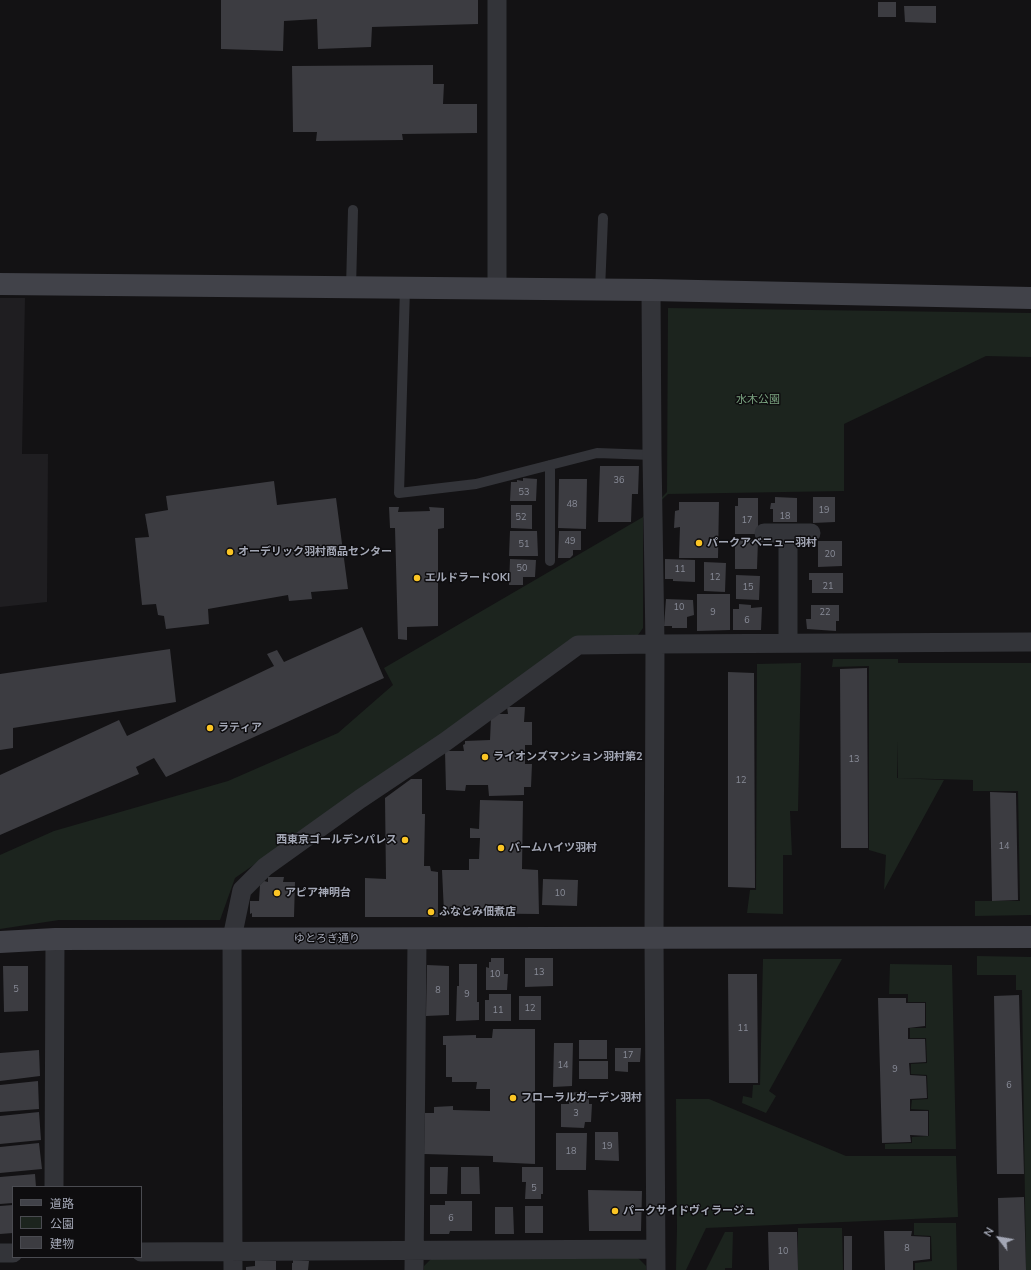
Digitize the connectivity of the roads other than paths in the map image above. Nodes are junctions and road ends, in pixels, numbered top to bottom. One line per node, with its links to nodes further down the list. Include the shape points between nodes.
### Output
1 (497, 0): 7 (street)
2 (353, 210): 5 (lane)
3 (603, 218): 8 (lane)
4 (0, 284): 5 (street)
5 (350, 288): 6 (street)
6 (404, 288): 7 (street); 12 (lane, via 399,493 476,484)
7 (497, 289): 8 (street)
8 (600, 290): 9 (street)
9 (651, 290): 10 (street); 11 (street)
10 (1031, 298)
11 (652, 455): 12 (lane, via 597,453); 19 (street)
12 (550, 464): 16 (lane)
13 (764, 533): 14 (street)
14 (788, 533): 15 (street); 18 (street)
15 (811, 533)
16 (550, 561)
17 (1031, 642): 18 (street)
18 (788, 643): 19 (street)
19 (655, 644): 20 (street); 22 (street, via 578,645 265,868 242,890)
20 (654, 937): 21 (street, ゆとろぎ通り); 24 (street, ゆとろぎ通り); 27 (street)
21 (1031, 937)
22 (232, 938): 23 (street, ゆとろぎ通り); 24 (street, ゆとろぎ通り); 32 (street)
23 (56, 939): 25 (street, ゆとろぎ通り); 26 (street)
24 (417, 939): 28 (street)
25 (0, 942)
26 (54, 1186)
27 (656, 1249): 28 (street); 34 (street)
28 (414, 1251): 32 (street); 33 (street)
29 (142, 1252): 32 (street)
30 (0, 1253): 31 (street)
31 (12, 1253)
32 (233, 1261)
33 (414, 1270)
34 (656, 1270)

